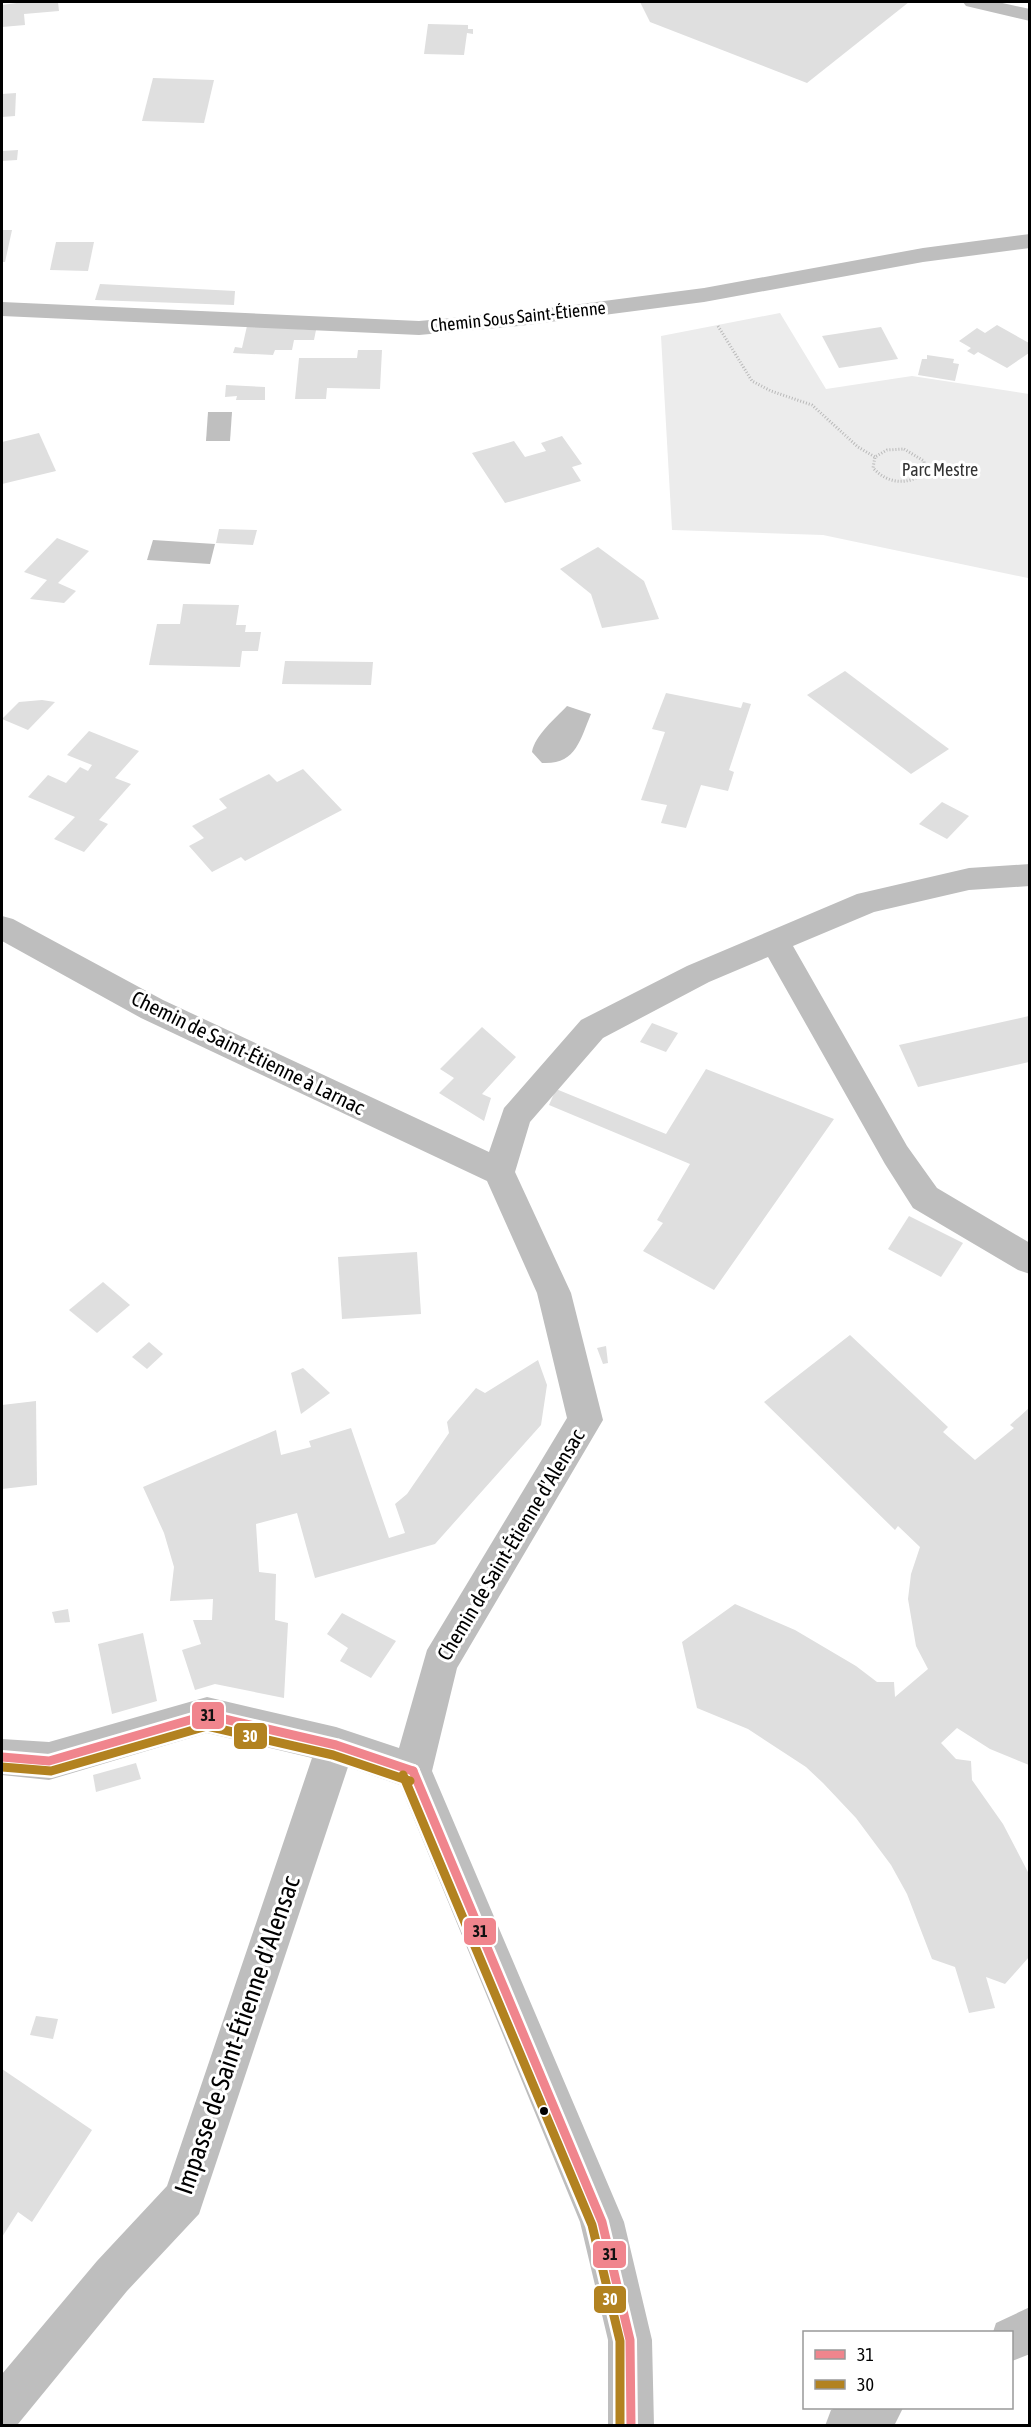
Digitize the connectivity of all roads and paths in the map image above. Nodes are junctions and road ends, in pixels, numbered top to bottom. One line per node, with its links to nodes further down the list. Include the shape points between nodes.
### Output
1 (973, 2): 2 (street)
2 (1029, 15)
3 (1029, 242): 4 (street, Chemin Sous Saint-Étienne, via 923,255)
4 (704, 295): 5 (street, Chemin Sous Saint-Étienne, via 419,328); 6 (path, via 723,336 752,381 812,405 858,447)
5 (2, 309)
6 (875, 457): 6 (path, via 873,468 890,481 915,480 925,472 924,461 913,452 887,450)
7 (1029, 875): 9 (street, via 969,879 868,902)
8 (2, 927): 10 (street, Chemin de Saint-Étienne à Larnac, via 152,1009)
9 (775, 942): 10 (street, via 698,974 592,1029 515,1117); 11 (street, via 896,1155 925,1198)
10 (499, 1172): 14 (street, Chemin de Saint-Étienne d'Alensac, via 554,1293 585,1420 440,1662)
11 (1029, 1260)
12 (336, 1745): 13 (street, via 207,1715 49,1761); 14 (street); 17 (street, Impasse de Saint-Étienne d'Alensac, via 184,2199 112,2276)
13 (2, 1757)
14 (413, 1771): 19 (street, via 602,2222 630,2340)
15 (1029, 2330): 16 (street)
16 (1013, 2338)
17 (2, 2408)
18 (879, 2409): 20 (street)
19 (630, 2426)
20 (847, 2426)

